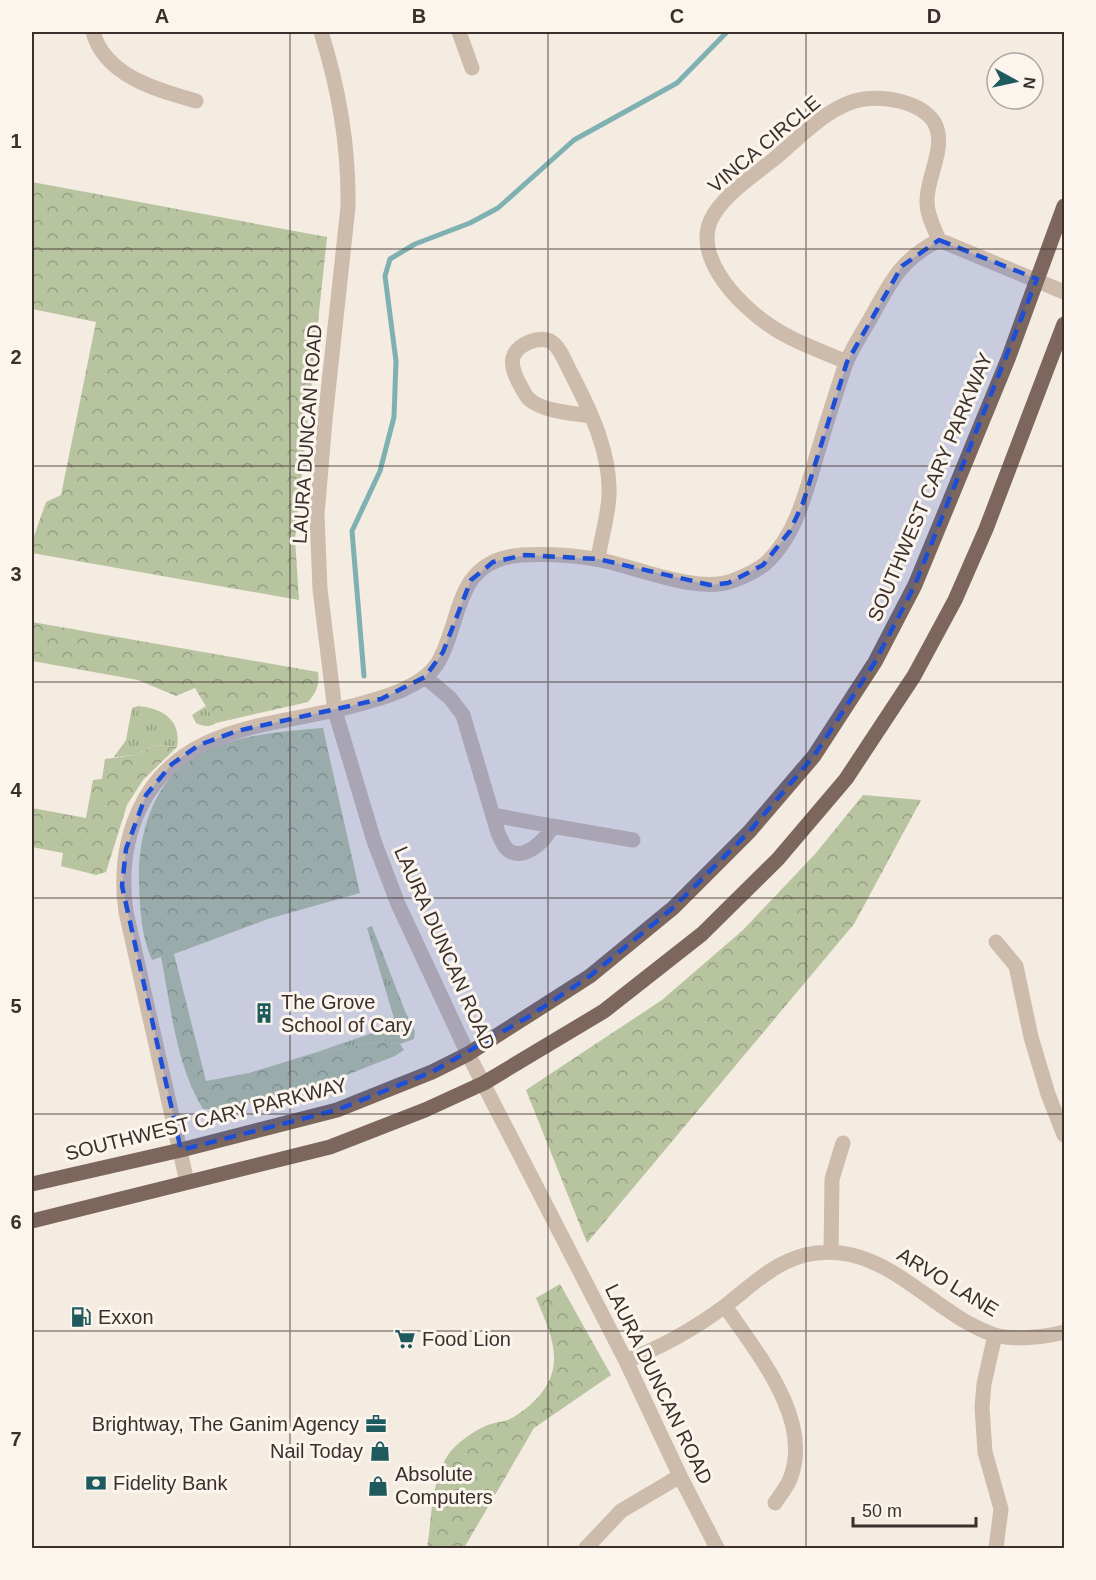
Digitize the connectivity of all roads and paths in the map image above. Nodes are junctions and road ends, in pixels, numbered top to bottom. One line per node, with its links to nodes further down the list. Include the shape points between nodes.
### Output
1 (93, 32): 5 (street, via 108,61 133,78)
2 (321, 32): 15 (street, LAURA DUNCAN ROAD, via 339,103 348,175 317,515 320,589)
3 (459, 32): 4 (street)
4 (472, 68)
5 (196, 101)
6 (1065, 206): 8 (main road, SOUTHWEST CARY PARKWAY)
7 (939, 240): 8 (street); 11 (street, via 902,266); 11 (street, VINCA CIRCLE, via 927,202 937,153 934,123 912,105 881,99 844,105 823,118 737,189 715,213 708,228 707,244 726,285 771,327)
8 (1037, 279): 9 (street); 20 (main road, SOUTHWEST CARY PARKWAY, via 915,585 875,662 814,756 749,832 673,909 590,976)
9 (1065, 292)
10 (1065, 324): 21 (main road, via 955,600 914,676 846,779 778,860 702,934 604,1011)
11 (847, 362): 13 (street, via 803,503 790,531 763,565 728,583 711,585 692,584)
12 (591, 416): 12 (street, via 551,342 542,339 521,346 513,356 512,366 529,400); 13 (street, via 609,476)
13 (598, 559): 14 (street, via 525,555 501,559 481,569 464,592 443,652)
14 (425, 677): 15 (street, via 402,692); 16 (street, via 450,698 462,715)
15 (335, 711): 20 (street, LAURA DUNCAN ROAD, via 374,841 397,901); 24 (street, via 237,731 199,745 172,764 146,795 136,815 126,849 122,886)
16 (494, 815): 17 (street); 17 (street, via 498,833 513,853 527,852 548,837)
17 (552, 826): 18 (street)
18 (633, 840)
19 (996, 942): 22 (street, via 1016,966 1031,1037)
20 (468, 1054): 21 (street, LAURA DUNCAN ROAD); 24 (main road, SOUTHWEST CARY PARKWAY, via 337,1110)
21 (484, 1083): 25 (main road, via 330,1148); 32 (street, LAURA DUNCAN ROAD)
22 (1065, 1135)
23 (843, 1143): 28 (street, via 832,1179)
24 (181, 1150): 25 (street); 26 (main road, SOUTHWEST CARY PARKWAY)
25 (187, 1182): 27 (main road)
26 (32, 1184)
27 (32, 1221)
28 (831, 1252): 29 (street, ARVO LANE, via 805,1255 784,1263); 31 (street, ARVO LANE, via 856,1257 895,1273)
29 (725, 1306): 32 (street, ARVO LANE, via 683,1335); 34 (street, via 771,1373 794,1433 796,1453 790,1479)
30 (1065, 1332): 31 (street, ARVO LANE, via 1034,1337)
31 (994, 1335): 37 (street, via 982,1407 985,1452 1000,1509)
32 (626, 1361): 33 (street, LAURA DUNCAN ROAD)
33 (680, 1476): 35 (street, via 621,1511); 36 (street, LAURA DUNCAN ROAD)
34 (775, 1503)
35 (586, 1548)
36 (717, 1548)
37 (996, 1548)

